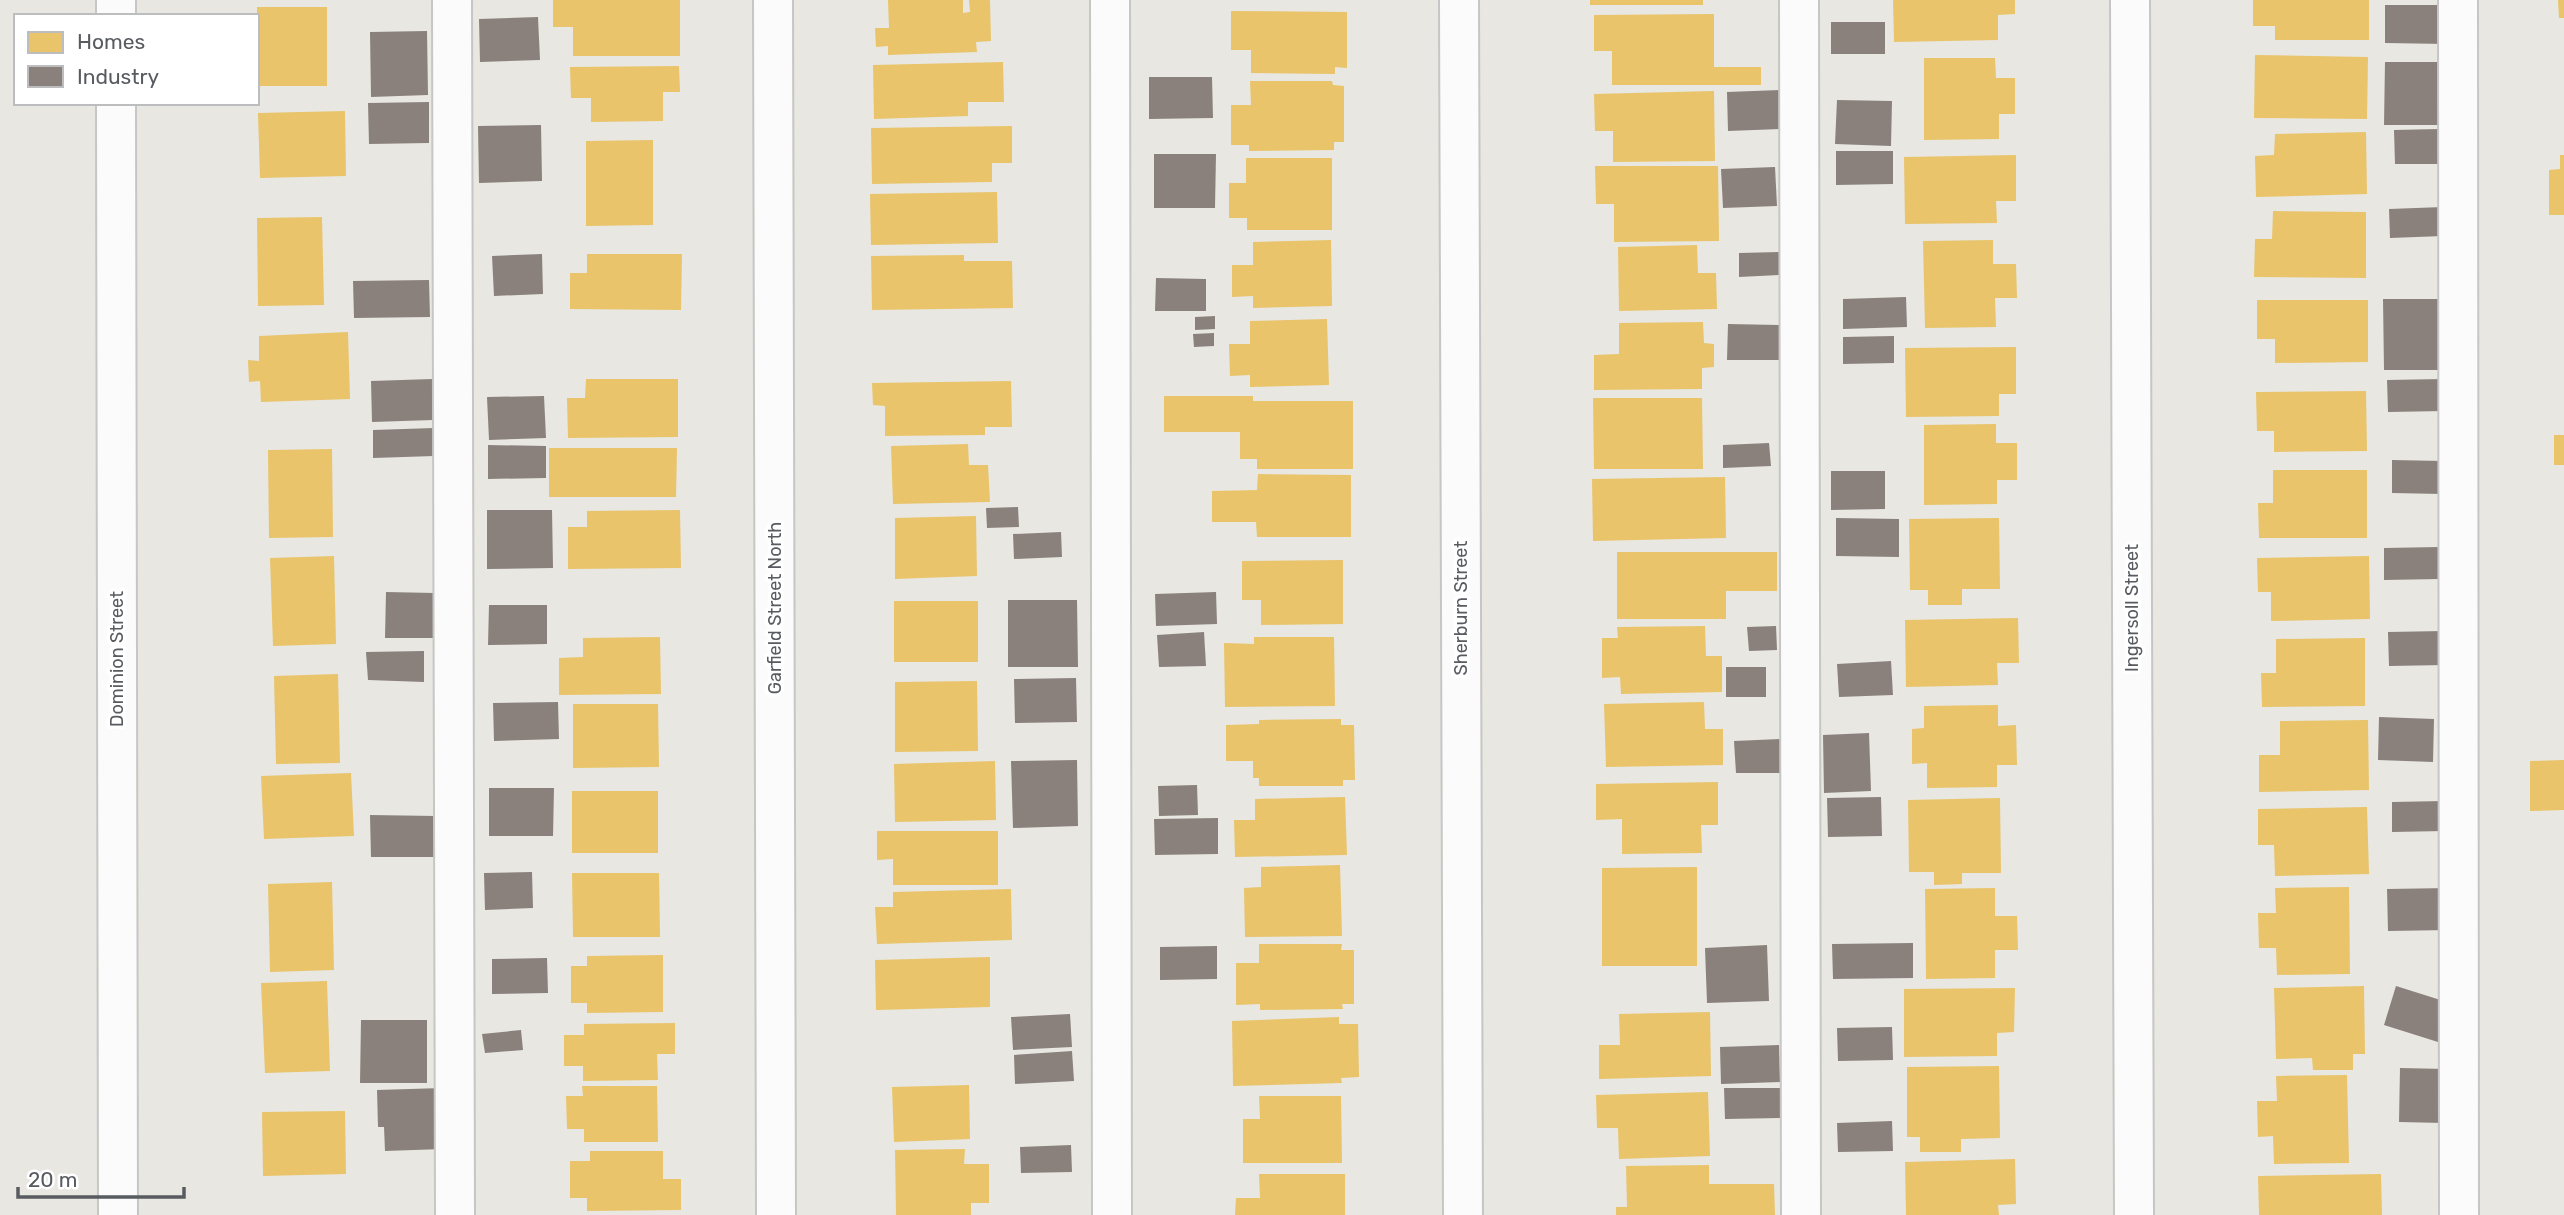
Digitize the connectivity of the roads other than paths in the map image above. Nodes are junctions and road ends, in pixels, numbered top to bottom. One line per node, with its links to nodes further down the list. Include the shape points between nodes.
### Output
1 (452, 0): 10 (street)
2 (773, 0): 11 (street, Garfield Street North)
3 (1110, 0): 12 (street)
4 (1459, 0): 13 (street, Sherburn Street)
5 (1799, 0): 14 (street)
6 (2130, 0): 15 (street, Ingersoll Street)
7 (2458, 0): 16 (street)
8 (116, 105): 9 (street, Dominion Street)
9 (118, 1215)
10 (455, 1215)
11 (776, 1215)
12 (1112, 1215)
13 (1463, 1215)
14 (1801, 1215)
15 (2134, 1215)
16 (2459, 1215)

